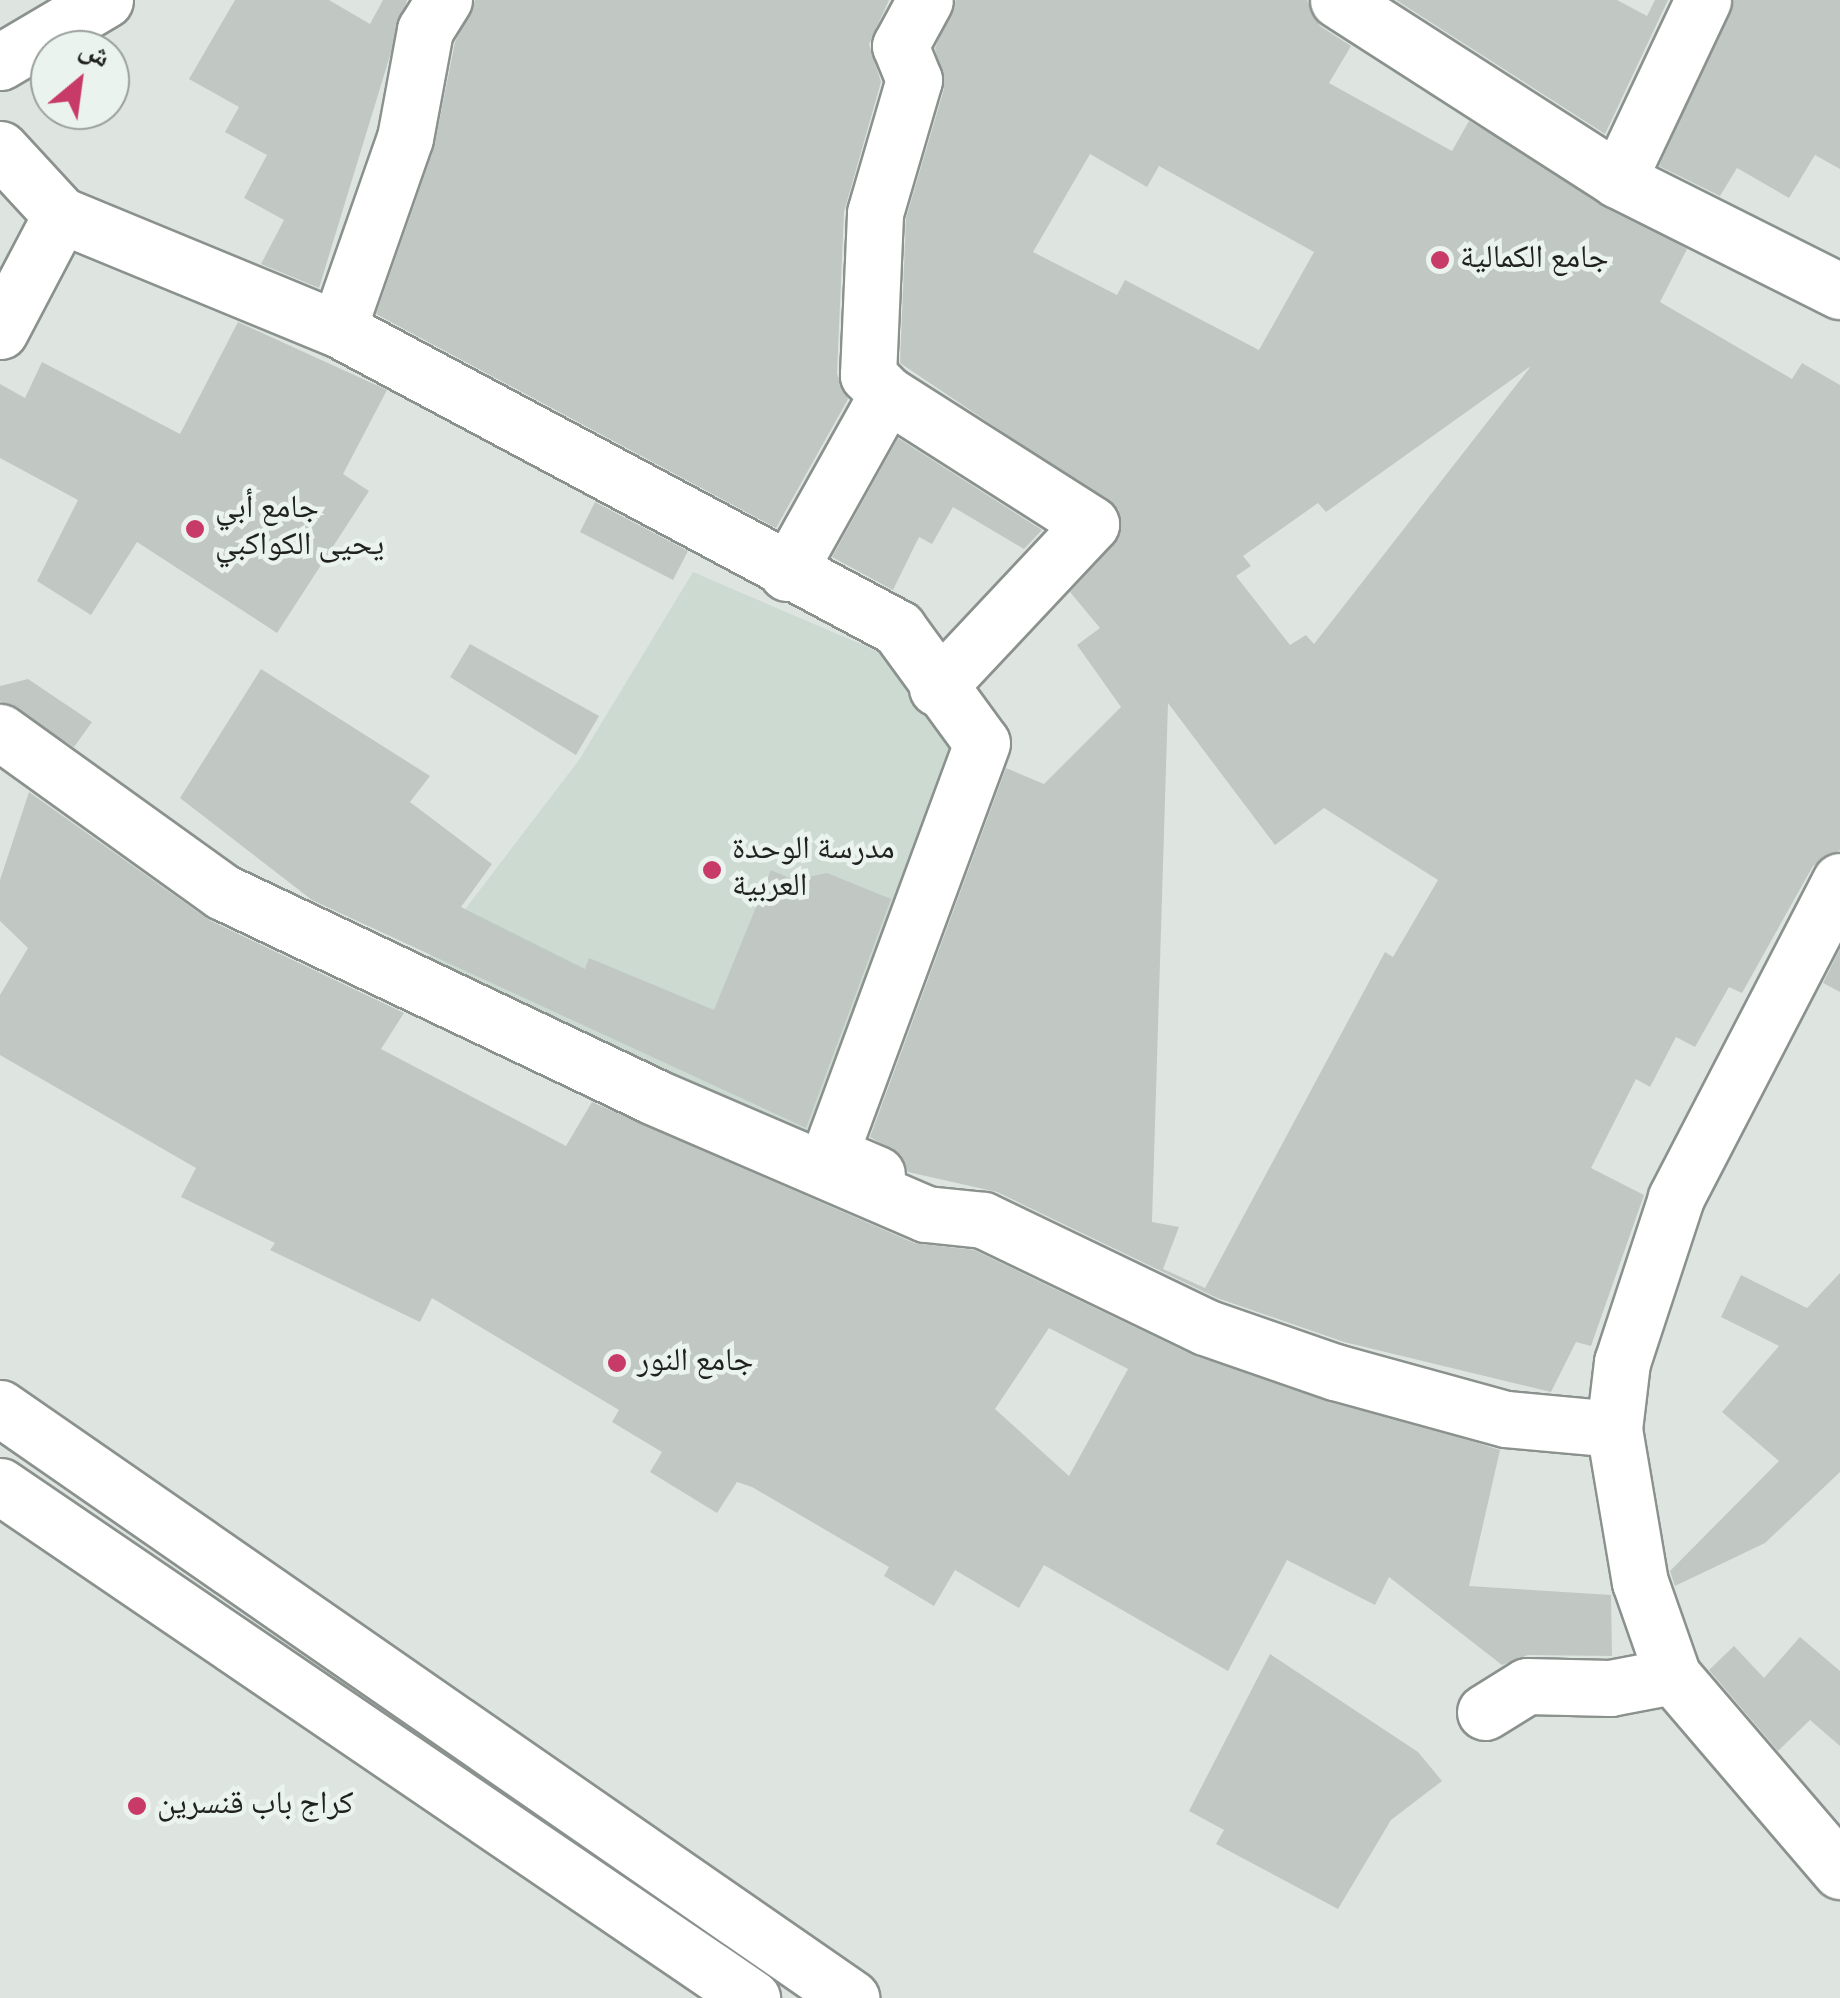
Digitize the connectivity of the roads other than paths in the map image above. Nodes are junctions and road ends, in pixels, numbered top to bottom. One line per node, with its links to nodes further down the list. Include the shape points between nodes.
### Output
1 (105, 0): 6 (street)
2 (444, 0): 11 (street, via 425,30 405,138)
3 (925, 0): 13 (street, via 900,46 914,80 874,213 868,375)
4 (1338, 0): 8 (street)
5 (1703, 0): 8 (street)
6 (0, 62)
7 (0, 149): 9 (street)
8 (1618, 180): 10 (street)
9 (61, 215): 11 (street); 12 (street)
10 (1840, 291)
11 (338, 329): 14 (street)
12 (0, 331)
13 (888, 394): 14 (street); 15 (street, via 1091,524)
14 (787, 573): 15 (street, via 898,628)
15 (938, 688): 18 (street, via 982,743 830,1154)
16 (0, 732): 18 (street, via 223,892 670,1104 926,1214)
17 (1840, 881): 20 (street, via 1676,1198 1622,1362)
18 (982, 1220): 20 (street, via 1205,1327 1335,1372 1506,1419)
19 (0, 1408): 26 (street)
20 (1614, 1430): 22 (street, via 1640,1582)
21 (0, 1486): 25 (street)
22 (1673, 1676): 23 (street, via 1610,1688 1526,1686); 24 (street)
23 (1484, 1712)
24 (1840, 1872)
25 (752, 1998)
26 (851, 1998)

